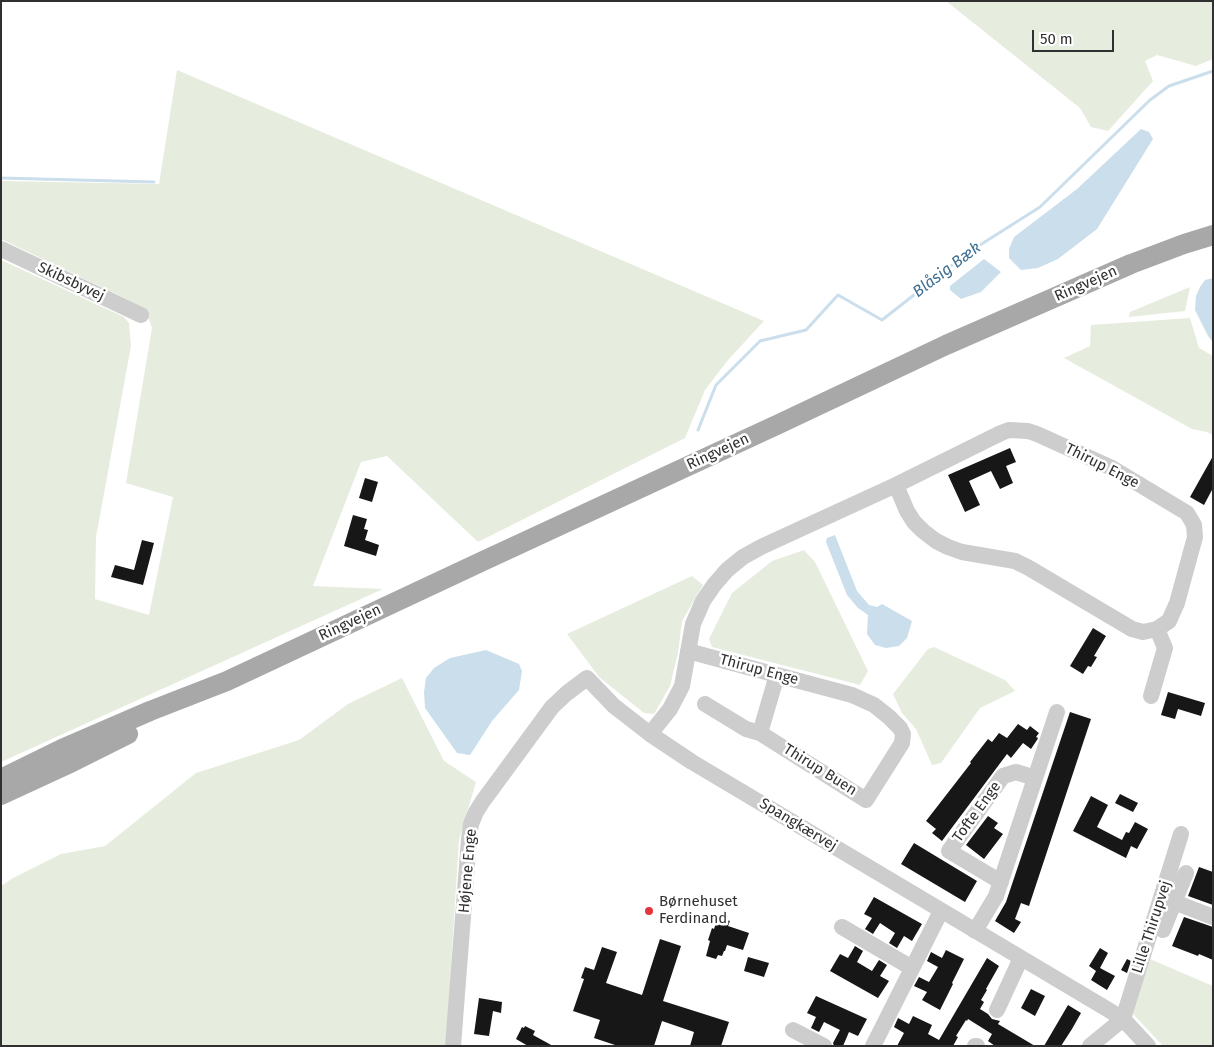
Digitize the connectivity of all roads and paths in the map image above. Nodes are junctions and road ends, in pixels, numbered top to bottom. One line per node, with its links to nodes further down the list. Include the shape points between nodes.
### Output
1 (1213, 235): 9 (main road, Ringvejen, via 1131,264 946,345)
2 (1, 249): 3 (street, Skibsbyvej)
3 (141, 315)
4 (896, 485): 5 (street, via 914,522 936,541 962,552 1015,561 1132,629 1144,632); 5 (street, Thirup Enge, via 1009,430 1037,434 1112,468 1187,513 1194,525 1195,537 1177,603 1169,621); 6 (street, Thirup Enge, via 743,557 714,584 703,601 693,624)
5 (1157, 629): 10 (street, via 1165,648)
6 (688, 651): 7 (street, Thirup Enge); 14 (street, Thirup Enge, via 682,686 670,709)
7 (777, 675): 13 (street); 15 (street, Thirup Enge, via 852,695 874,705)
8 (587, 678): 14 (street, Spangkærvej, via 614,706); 33 (street, Højene Enge, via 552,707 476,812 469,839)
9 (227, 681): 17 (main road, Ringvejen, via 62,749); 18 (main road, Ringvejen, via 66,766)
10 (1151, 696)
11 (705, 704): 13 (street, Thirup Buen, via 746,729)
12 (1057, 712): 16 (street)
13 (760, 733): 15 (street, Thirup Buen, via 866,800 902,742)
14 (650, 734): 23 (street, Spangkærvej)
15 (903, 734)
16 (1035, 778): 21 (street); 21 (street, Tofte Enge, via 1016,772 1003,776 949,851)
17 (1, 779)
18 (1, 795)
19 (1181, 834): 31 (street, Lille Thirupvej)
20 (1186, 873): 22 (street)
21 (1001, 882): 27 (street)
22 (1174, 902): 24 (street); 26 (street)
23 (941, 911): 27 (street, Spangkærvej); 29 (street)
24 (1213, 917)
25 (842, 928): 29 (street)
26 (1163, 930)
27 (975, 931): 28 (street, Spangkærvej)
28 (1021, 958): 30 (street); 31 (street, Spangkærvej)
29 (912, 968): 35 (street)
30 (997, 1010)
31 (1123, 1019): 36 (street); 37 (street, Spangkærvej)
32 (793, 1030): 34 (street)
33 (453, 1046)
34 (824, 1046)
35 (873, 1046)
36 (1090, 1046)
37 (1148, 1046)

